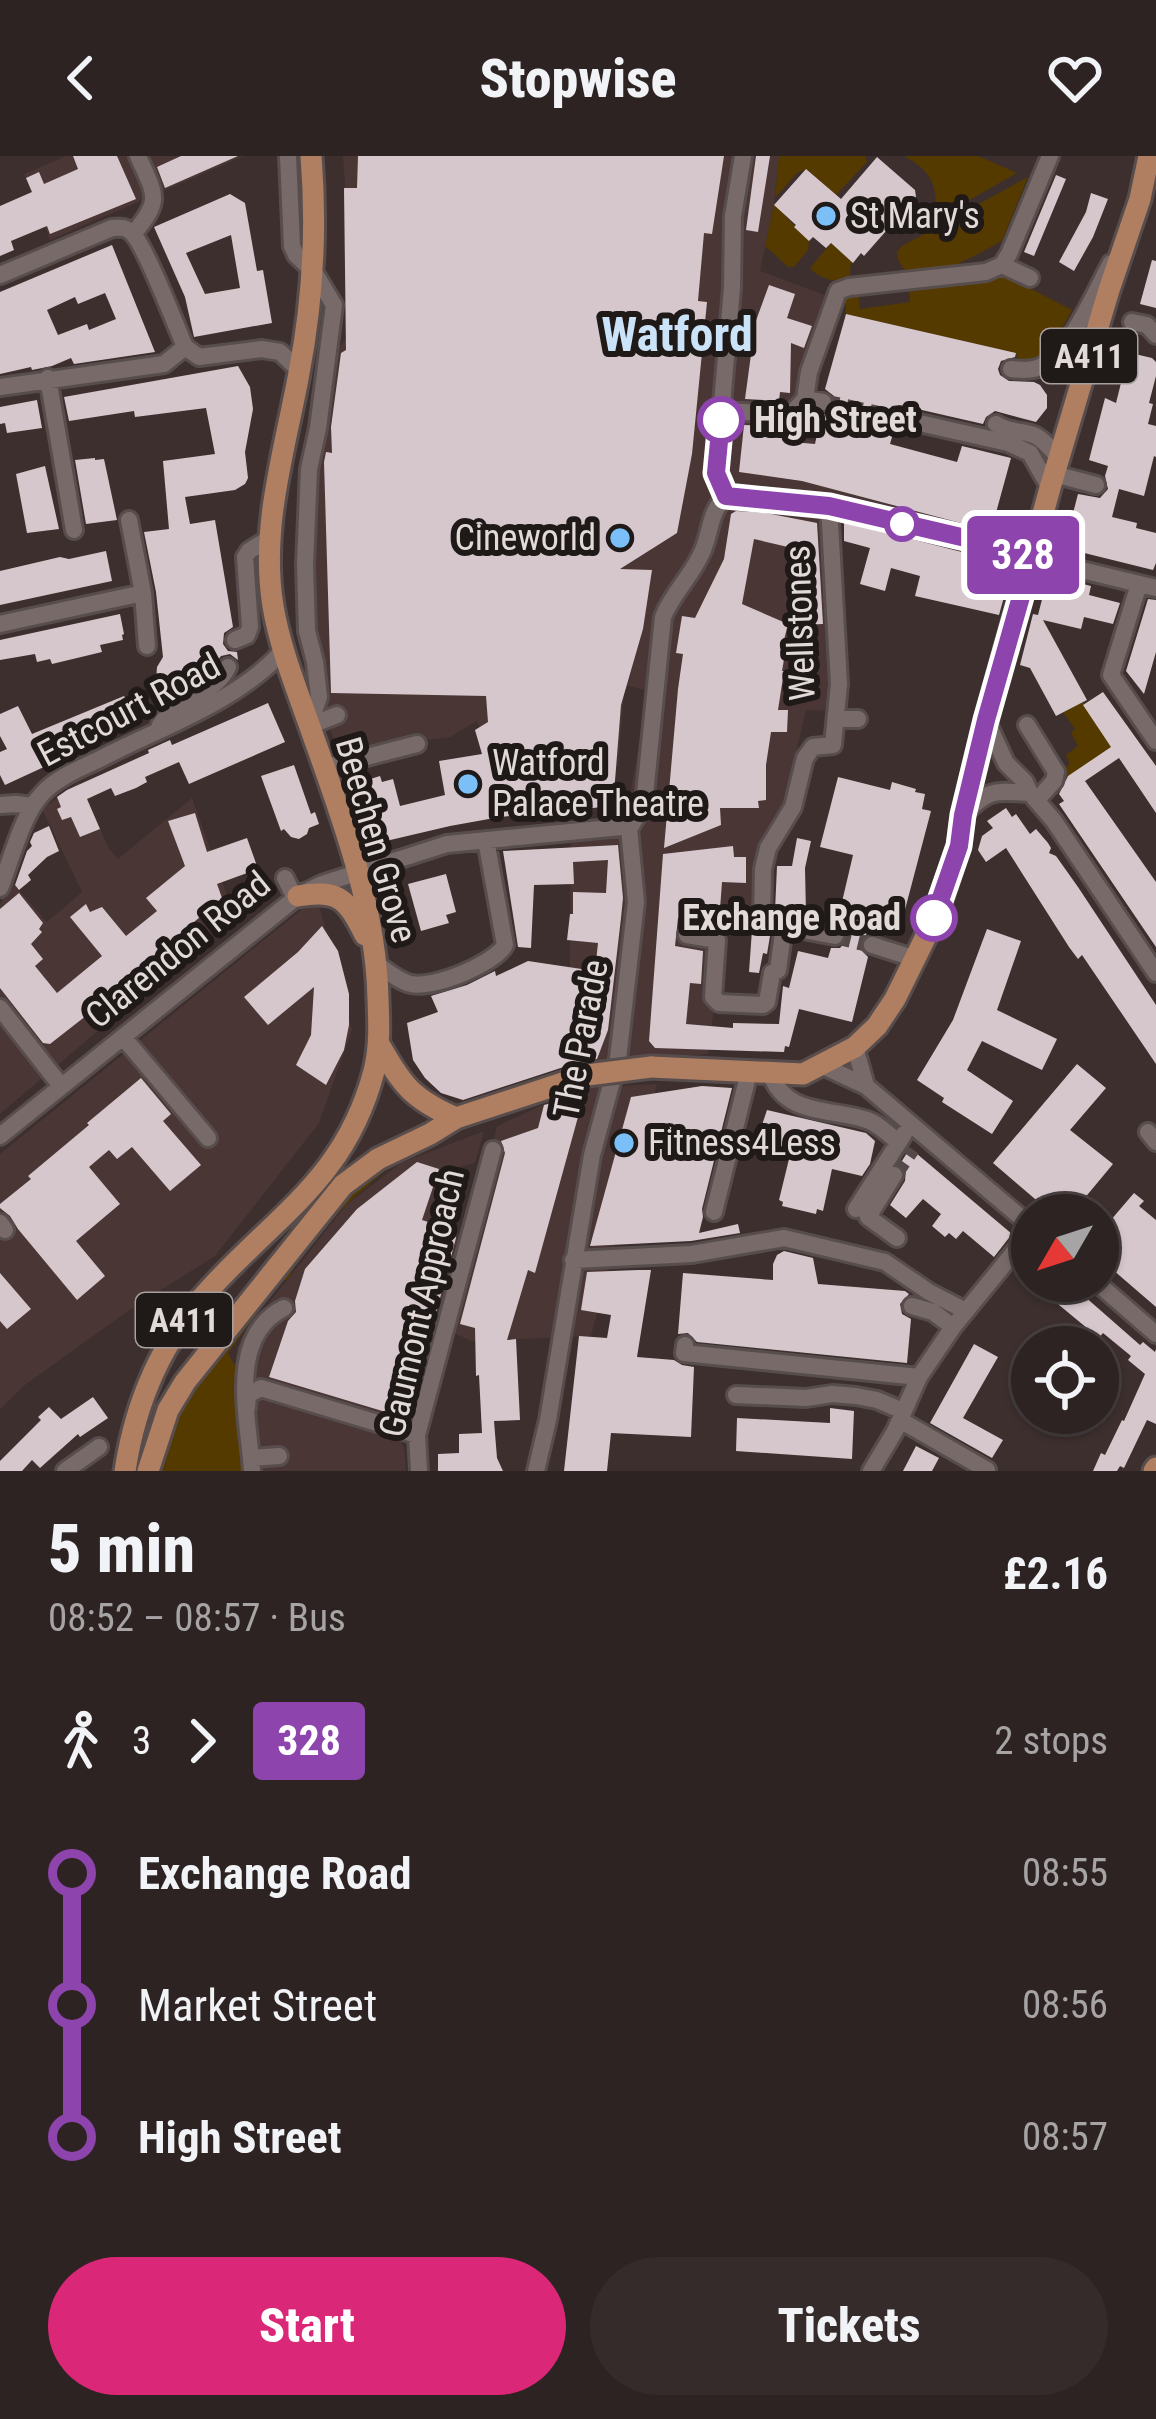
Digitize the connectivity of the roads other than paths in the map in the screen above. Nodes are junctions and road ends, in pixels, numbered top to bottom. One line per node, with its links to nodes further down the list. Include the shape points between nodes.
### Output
1 (138, 156): 9 (street, via 154,201)
2 (288, 156): 11 (street, via 292,246)
3 (311, 156): 11 (main road, Beechen Grove / A411)
4 (742, 156): 21 (street)
5 (1050, 156): 10 (street)
6 (1149, 156): 7 (main road, A411)
7 (1148, 201): 8 (main road, A411)
8 (1129, 231): 17 (street, via 1064,346 1042,367); 26 (main road, A411)
9 (134, 234): 12 (street, via 112,228); 16 (street, via 166,280)
10 (1006, 260): 13 (street); 21 (street, via 986,272 838,291 809,372 814,400 790,416)
11 (314, 272): 18 (main road, Beechen Grove / A411); 22 (street, via 334,305)
12 (0, 275)
13 (1030, 278)
14 (1132, 321): 15 (street)
15 (1156, 335)
16 (185, 347): 18 (street, via 199,357 280,352); 19 (street, via 164,364)
17 (1011, 369)
18 (300, 371): 25 (main road, Beechen Grove / A411)
19 (48, 378): 20 (street); 31 (street)
20 (0, 387)
21 (717, 411): 28 (street, via 716,473)
22 (325, 417): 25 (street); 45 (street, via 309,469 304,565 319,697)
23 (897, 418): 26 (street, via 1008,443)
24 (996, 424): 26 (street, via 1046,443)
25 (285, 440): 32 (main road, Beechen Grove / A411)
26 (1054, 473): 27 (street); 33 (main road, A411)
27 (1096, 485)
28 (726, 496): 29 (street); 55 (street, via 663,617 644,804)
29 (829, 506): 33 (street); 42 (street, Wellstones)
30 (129, 520): 35 (street)
31 (74, 530)
32 (259, 545): 37 (street, via 245,562 250,627); 39 (main road, Beechen Grove / A411)
33 (1032, 558): 34 (street); 44 (main road, A411)
34 (1147, 586): 48 (street, via 1111,675)
35 (142, 593): 36 (street); 38 (street)
36 (0, 624)
37 (235, 640)
38 (147, 646)
39 (283, 651): 45 (main road, Beechen Grove / A411); 47 (street, Estcourt Road, via 244,687)
40 (228, 667): 47 (street)
41 (338, 715): 45 (street)
42 (836, 719): 43 (street); 60 (street, Wellstones, via 833,745 812,747 793,807 768,848 762,922)
43 (857, 719)
44 (986, 720): 51 (street, via 1006,764); 54 (main road, A411)
45 (310, 725): 50 (main road, Beechen Grove / A411)
46 (1027, 725): 51 (street, via 1056,772)
47 (157, 731): 53 (street, Estcourt Road, via 56,782)
48 (1156, 741)
49 (417, 744): 50 (street)
50 (324, 768): 57 (main road, Beechen Grove / A411)
51 (1033, 796): 54 (street, via 1001,789); 66 (street)
52 (0, 805): 53 (street, Estcourt Road)
53 (32, 806): 58 (street)
54 (963, 815): 64 (main road, A411)
55 (630, 827): 56 (street, Clarendon Road); 86 (street, The Parade, via 636,902 628,988)
56 (486, 840): 57 (street, Clarendon Road); 65 (street, via 505,944 498,957 434,984 408,984)
57 (358, 872): 59 (street, Clarendon Road); 65 (main road, Beechen Grove / A411)
58 (0, 888)
59 (292, 891): 65 (main road, via 341,899); 68 (street, Clarendon Road)
60 (784, 926): 61 (street, via 763,1005 719,1003 717,940); 62 (street)
61 (687, 935)
62 (835, 936)
63 (872, 945): 64 (street)
64 (916, 959): 70 (main road, A411, via 885,1016)
65 (378, 964): 69 (main road, Beechen Grove / A411)
66 (1156, 973)
67 (0, 1008): 73 (street)
68 (123, 1037): 73 (street, Clarendon Road); 78 (street)
69 (379, 1044): 75 (main road, via 421,1102); 104 (main road, Beechen Grove / A411, via 355,1124 334,1161 205,1293 169,1345 136,1418)
70 (855, 1047): 71 (main road, A411); 74 (street)
71 (821, 1065): 72 (main road, A411, via 803,1074); 74 (street)
72 (760, 1072): 75 (main road, A411, bridge, via 651,1067 587,1076); 77 (street, via 793,1103); 82 (street)
73 (62, 1086): 76 (street, Clarendon Road)
74 (866, 1086): 77 (street)
75 (455, 1118): 105 (main road, A411, via 343,1185 185,1382)
76 (0, 1136)
77 (911, 1137): 81 (street); 83 (street)
78 (208, 1138)
79 (493, 1150): 98 (street, Gaumont Approach)
80 (894, 1175): 84 (street, via 868,1217)
81 (856, 1209)
82 (714, 1212)
83 (1011, 1212)
84 (897, 1238)
85 (1011, 1253): 90 (street)
86 (573, 1260): 90 (street, via 692,1254 784,1238 885,1262); 107 (street, The Parade)
87 (1119, 1302): 92 (street)
88 (912, 1306): 91 (street)
89 (284, 1308): 96 (street, via 248,1353)
90 (964, 1310): 91 (street)
91 (952, 1327): 94 (street)
92 (1156, 1334)
93 (685, 1346): 94 (street, via 684,1352)
94 (919, 1377): 97 (street)
95 (736, 1395): 97 (street, via 856,1396)
96 (247, 1408): 98 (street, via 248,1395 261,1388); 101 (street)
97 (902, 1415): 102 (street); 108 (street)
98 (417, 1435): 106 (street, Gaumont Approach)
99 (99, 1447): 103 (street)
100 (279, 1456): 101 (street)
101 (252, 1464)
102 (987, 1470)
103 (65, 1471)
104 (125, 1471)
105 (148, 1471)
106 (419, 1471)
107 (536, 1471)
108 (871, 1471)

